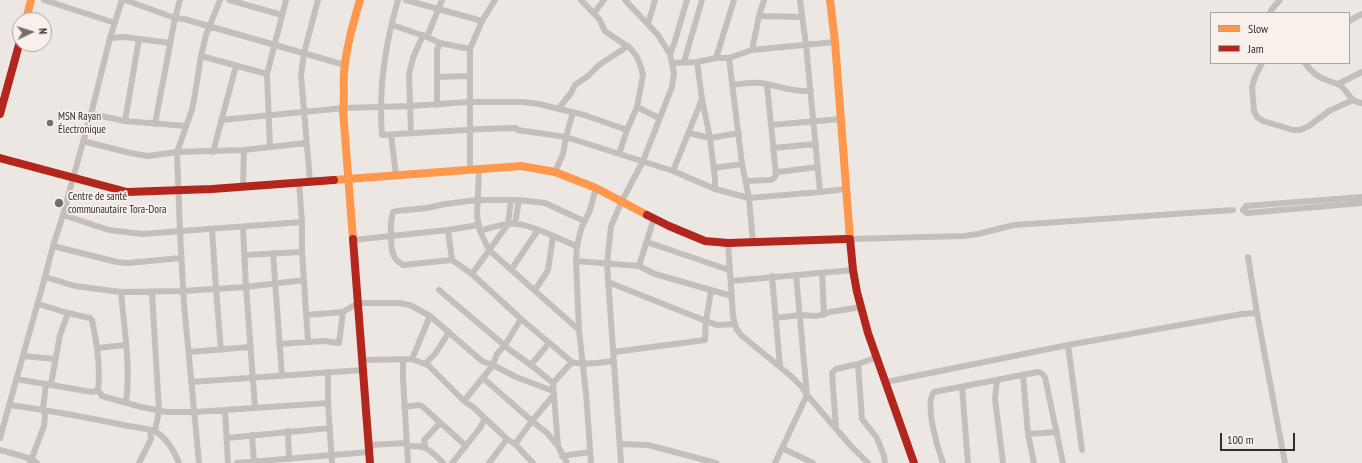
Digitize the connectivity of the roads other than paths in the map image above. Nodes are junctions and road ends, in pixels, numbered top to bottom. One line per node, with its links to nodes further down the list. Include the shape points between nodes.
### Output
1 (31, 0): 27 (street)
2 (44, 0): 37 (street)
3 (122, 0): 37 (street)
4 (125, 0): 34 (street)
5 (180, 0): 34 (street)
6 (220, 0): 40 (street)
7 (229, 0): 31 (street)
8 (286, 0): 31 (street)
9 (318, 0): 53 (street)
10 (360, 0): 63 (street)
11 (398, 0): 39 (street)
12 (406, 0): 26 (street)
13 (442, 0): 26 (street)
14 (495, 0): 36 (street)
15 (581, 0): 29 (street)
16 (604, 0): 29 (street)
17 (625, 0): 38 (street)
18 (655, 0): 38 (street)
19 (688, 0): 54 (street)
20 (702, 0): 58 (street)
21 (732, 0): 56 (street)
22 (764, 0): 32 (street)
23 (800, 0): 33 (street)
24 (830, 0): 44 (street)
25 (1280, 0): 28 (street)
26 (438, 8): 36 (street); 41 (street)
27 (28, 12)
28 (1271, 12)
29 (594, 13): 49 (street, via 605,30)
30 (1362, 14): 35 (street)
31 (282, 15): 47 (street)
32 (759, 16): 33 (street); 51 (street)
33 (802, 17): 48 (street)
34 (175, 18): 40 (street); 45 (street)
35 (1350, 20)
36 (482, 21): 50 (street)
37 (115, 23): 42 (street)
38 (648, 24): 54 (street)
39 (392, 25): 41 (street); 79 (street, via 384,58)
40 (208, 26): 47 (street); 55 (street)
41 (425, 36): 46 (street); 78 (street, via 410,66)
42 (110, 38): 43 (street); 86 (street)
43 (139, 39): 45 (street); 91 (street)
44 (835, 42): 48 (street); 89 (street)
45 (170, 43): 93 (street)
46 (440, 43): 50 (street); 68 (street, via 437,50)
47 (275, 45): 53 (street); 66 (street)
48 (806, 45): 51 (street); 72 (street)
49 (628, 46): 80 (street, via 637,57 643,75); 82 (street, via 575,85)
50 (470, 49): 67 (street)
51 (752, 50): 57 (street)
52 (17, 52): 85 (street)
53 (304, 53): 63 (street); 83 (street, via 301,76)
54 (670, 54): 60 (street)
55 (201, 56): 64 (street); 95 (street, via 195,94)
56 (716, 58): 57 (street); 59 (street)
57 (730, 58): 70 (street)
58 (684, 62): 59 (street); 60 (street)
59 (696, 62): 73 (street)
60 (672, 63): 88 (street, via 672,87)
61 (1261, 64): 74 (street, via 1252,88 1254,111 1263,121 1300,130 1329,110)
62 (1305, 64): 69 (street, via 1321,78)
63 (345, 65): 81 (street)
64 (236, 66): 66 (street); 90 (street)
65 (1362, 72): 69 (street)
66 (267, 74): 87 (street)
67 (470, 76): 68 (street); 75 (street)
68 (437, 77): 77 (street)
69 (1338, 84): 74 (street)
70 (732, 85): 71 (street); 100 (street)
71 (767, 85): 72 (street, via 792,91); 94 (street)
72 (811, 91): 92 (street)
73 (702, 98): 99 (street); 103 (street)
74 (1352, 100): 76 (street)
75 (470, 102): 77 (street); 82 (street, via 523,102); 96 (street)
76 (1362, 103)
77 (437, 105): 78 (street)
78 (410, 106): 79 (street); 98 (street)
79 (381, 107): 81 (street); 101 (street, via 382,135)
80 (637, 107): 88 (street); 97 (street)
81 (344, 108): 83 (street); 125 (street)
82 (558, 109): 84 (street)
83 (303, 112): 87 (street); 105 (street)
84 (573, 112): 97 (street); 102 (street)
85 (0, 114)
86 (91, 114): 91 (street); 104 (street)
87 (269, 116): 90 (street); 107 (street)
88 (660, 118): 114 (street)
89 (841, 119): 92 (street); 132 (street)
90 (221, 120): 111 (street)
91 (125, 121): 93 (street)
92 (814, 121): 94 (street); 106 (street)
93 (155, 124): 95 (street)
94 (771, 125): 108 (street)
95 (186, 126): 110 (street)
96 (469, 130): 98 (street); 102 (street, via 516,128); 119 (street)
97 (627, 130): 112 (street)
98 (411, 133): 101 (street)
99 (689, 133): 103 (street); 120 (street)
100 (739, 133): 103 (street); 115 (street)
101 (391, 135): 122 (street)
102 (566, 137): 112 (street); 121 (street, via 563,154)
103 (710, 138): 118 (street)
104 (83, 141): 110 (street, via 148,156); 124 (street)
105 (306, 143): 107 (street); 126 (street)
106 (816, 144): 108 (street); 116 (street)
107 (270, 147): 109 (street)
108 (773, 148): 123 (street)
109 (244, 150): 111 (street); 129 (street)
110 (177, 152): 111 (street); 133 (street)
111 (213, 152)
112 (619, 154): 114 (street)
113 (0, 158): 124 (street)
114 (643, 161): 120 (street); 140 (street)
115 (742, 164): 118 (street); 127 (street)
116 (818, 167): 123 (street, via 778,172); 134 (street)
117 (479, 168): 119 (street); 121 (street, via 521,166); 137 (street)
118 (714, 168): 131 (street)
119 (470, 169): 122 (street)
120 (673, 171): 131 (street)
121 (555, 172): 130 (street)
122 (396, 175): 125 (street)
123 (776, 175): 127 (street, via 770,180)
124 (73, 178): 133 (street, via 127,192); 144 (street)
125 (349, 178): 126 (street); 159 (street)
126 (310, 181): 128 (street)
127 (746, 181): 136 (street)
128 (299, 182): 129 (street); 147 (street)
129 (243, 187): 133 (street)
130 (596, 188): 140 (street); 146 (street)
131 (715, 189): 136 (street)
132 (846, 189): 134 (street); 158 (street)
133 (178, 191): 155 (street)
134 (820, 192): 136 (street)
135 (1362, 197): 142 (street)
136 (749, 198): 161 (street)
137 (477, 200): 138 (street); 151 (street); 156 (street, via 393,212)
138 (511, 200): 139 (street); 148 (street)
139 (519, 200): 146 (street, via 545,203); 149 (street)
140 (622, 201): 145 (street); 173 (street, via 611,226)
141 (1362, 203): 142 (street)
142 (1317, 204): 142 (street, via 1246,206 1243,210 1246,213)
143 (1233, 210): 158 (street, via 1014,225 964,236)
144 (63, 215): 155 (street, via 109,230 142,234); 163 (street)
145 (654, 218): 160 (street); 162 (street, via 705,241)
146 (584, 221): 164 (street)
147 (302, 222): 150 (street); 166 (street)
148 (508, 224): 149 (street); 151 (street); 165 (street)
149 (515, 224): 154 (street)
150 (243, 227): 152 (street); 168 (street)
151 (479, 228): 153 (street); 165 (street)
152 (212, 229): 155 (street); 188 (street)
153 (448, 230): 156 (street); 171 (street)
154 (538, 230): 157 (street); 175 (street)
155 (180, 232): 170 (street)
156 (391, 236): 159 (street); 171 (street, via 394,256 403,266)
157 (553, 236): 164 (street); 190 (street, via 548,270)
158 (850, 239): 161 (street); 177 (street)
159 (353, 240): 196 (street)
160 (647, 242): 174 (street); 176 (street)
161 (753, 242): 162 (street)
162 (728, 243): 176 (street)
163 (53, 246): 170 (street, via 117,262); 182 (street)
164 (577, 246): 172 (street)
165 (489, 250): 175 (street); 179 (street)
166 (302, 252): 167 (street); 183 (street)
167 (273, 253): 168 (street); 186 (street)
168 (245, 255): 187 (street)
169 (1248, 257): 201 (street)
170 (181, 258): 191 (street)
171 (452, 260): 179 (street)
172 (576, 261): 173 (street); 210 (street)
173 (607, 264): 174 (street); 185 (street)
174 (640, 266): 192 (street, via 655,274)
175 (511, 270): 190 (street)
176 (729, 270): 184 (street)
177 (853, 270): 178 (street); 198 (street)
178 (822, 273): 180 (street); 204 (street)
179 (472, 274): 207 (street)
180 (796, 275): 181 (street); 203 (street)
181 (772, 276): 184 (street); 206 (street)
182 (46, 277): 193 (street, via 75,286); 197 (street)
183 (304, 280): 186 (street); 202 (street)
184 (731, 281): 195 (street)
185 (608, 282): 208 (street); 222 (street)
186 (276, 283): 187 (street); 214 (street)
187 (246, 287): 188 (street); 218 (street)
188 (216, 289): 191 (street); 220 (street)
189 (439, 290): 216 (street)
190 (535, 290): 210 (street)
191 (183, 291): 194 (street); 221 (street)
192 (711, 291): 195 (street); 208 (street)
193 (121, 292): 194 (street); 215 (street)
194 (152, 292): 261 (street)
195 (732, 296): 209 (street)
196 (358, 303): 199 (street); 205 (street, via 399,303 410,305); 227 (street)
197 (38, 304): 200 (street); 223 (street)
198 (861, 307): 204 (street); 224 (street)
199 (344, 312): 202 (street); 212 (street, via 339,343)
200 (68, 313): 219 (street, via 92,320); 225 (street)
201 (1257, 313): 217 (street); 320 (street)
202 (306, 315): 212 (street)
203 (800, 315): 204 (street); 206 (street); 252 (street)
204 (824, 315)
205 (430, 316): 211 (street); 226 (street)
206 (775, 318): 236 (street)
207 (521, 319): 213 (street); 216 (street)
208 (706, 321): 209 (street, via 717,325); 222 (street, via 705,340)
209 (735, 324): 236 (street, via 741,335)
210 (579, 330): 231 (street)
211 (449, 332): 232 (street); 234 (street, via 482,360)
212 (308, 342): 214 (street)
213 (549, 343): 230 (street); 235 (street)
214 (279, 344): 240 (street)
215 (126, 345): 219 (street); 254 (street)
216 (505, 345): 234 (street, via 497,354); 235 (street)
217 (1068, 345): 246 (street); 285 (street)
218 (250, 347): 220 (street); 241 (street)
219 (97, 348): 250 (street)
220 (221, 350): 221 (street)
221 (188, 352): 245 (street)
222 (614, 352): 229 (street)
223 (23, 356): 225 (street); 243 (street)
224 (877, 357): 233 (street); 246 (street)
225 (55, 359): 248 (street)
226 (412, 359): 228 (street); 232 (street)
227 (362, 360): 228 (street); 237 (street)
228 (403, 360): 258 (street)
229 (614, 361): 231 (street); 277 (street)
230 (572, 362): 231 (street); 247 (street)
231 (582, 363): 286 (street)
232 (425, 364): 253 (street)
233 (858, 364): 267 (street, via 836,369 832,373); 313 (street, via 862,419 877,438)
234 (493, 365): 242 (street); 251 (street)
235 (531, 366): 247 (street)
236 (780, 366): 252 (street)
237 (363, 370): 238 (street); 283 (street)
238 (328, 372): 240 (street); 255 (street)
239 (1023, 375): 244 (street); 270 (street, via 1038,372 1045,377); 271 (street)
240 (282, 376): 241 (street)
241 (252, 378): 245 (street); 257 (street)
242 (483, 378): 253 (street); 264 (street)
243 (16, 379): 248 (street); 256 (street)
244 (997, 380): 249 (street); 317 (street, via 995,399)
245 (191, 382): 262 (street)
246 (886, 382): 314 (street)
247 (552, 383): 251 (street)
248 (48, 384): 250 (street, via 92,392); 259 (street)
249 (962, 386): 315 (street, via 934,392 930,400 935,437); 316 (street)
250 (98, 390): 254 (street, via 102,396)
251 (553, 393): 264 (street); 281 (street)
252 (807, 395): 267 (street); 282 (street)
253 (464, 401): 263 (street)
254 (126, 403): 261 (street)
255 (328, 403): 257 (street); 266 (street)
256 (9, 406): 259 (street); 273 (street)
257 (255, 407): 260 (street)
258 (404, 407): 265 (street, via 420,405); 278 (street)
259 (43, 409): 268 (street); 291 (street, via 44,426)
260 (225, 410): 262 (street); 274 (street)
261 (159, 411): 262 (street); 268 (street)
262 (195, 412): 296 (street)
263 (485, 418): 275 (street); 280 (street)
264 (532, 421): 276 (street); 281 (street)
265 (440, 423): 279 (street, via 424,440 425,444); 280 (street)
266 (330, 428): 269 (street); 287 (street)
267 (836, 428): 312 (street)
268 (152, 431): 294 (street, via 151,439); 295 (street, via 169,444)
269 (288, 432): 272 (street); 289 (street)
270 (1057, 432): 271 (street); 319 (street)
271 (1028, 434): 318 (street)
272 (252, 435): 274 (street); 292 (street)
273 (0, 438)
274 (227, 438): 297 (street)
275 (507, 439): 276 (street); 304 (street)
276 (515, 444): 305 (street)
277 (620, 444): 308 (street); 309 (street, via 648,445)
278 (407, 445): 279 (street); 283 (street); 301 (street)
279 (422, 446): 302 (street)
280 (466, 446): 303 (street)
281 (558, 446): 288 (street)
282 (782, 448): 310 (street); 311 (street)
283 (369, 449): 287 (street); 300 (street)
284 (0, 450): 291 (street)
285 (1082, 450)
286 (590, 452): 288 (street); 307 (street)
287 (332, 455): 290 (street); 299 (street)
288 (562, 456): 306 (street)
289 (289, 459): 290 (street); 293 (street)
290 (304, 460)
291 (33, 462)
292 (254, 462): 293 (street); 298 (street)
293 (270, 462)
294 (139, 463)
295 (179, 463)
296 (199, 463)
297 (228, 463)
298 (236, 463)
299 (332, 463)
300 (370, 463)
301 (408, 463)
302 (443, 463)
303 (452, 463)
304 (489, 463)
305 (533, 463)
306 (567, 463)
307 (591, 463)
308 (621, 463)
309 (716, 463)
310 (775, 463)
311 (814, 463)
312 (865, 463)
313 (885, 463)
314 (914, 463)
315 (943, 463)
316 (968, 463)
317 (1003, 463)
318 (1034, 463)
319 (1064, 463)
320 (1285, 463)

